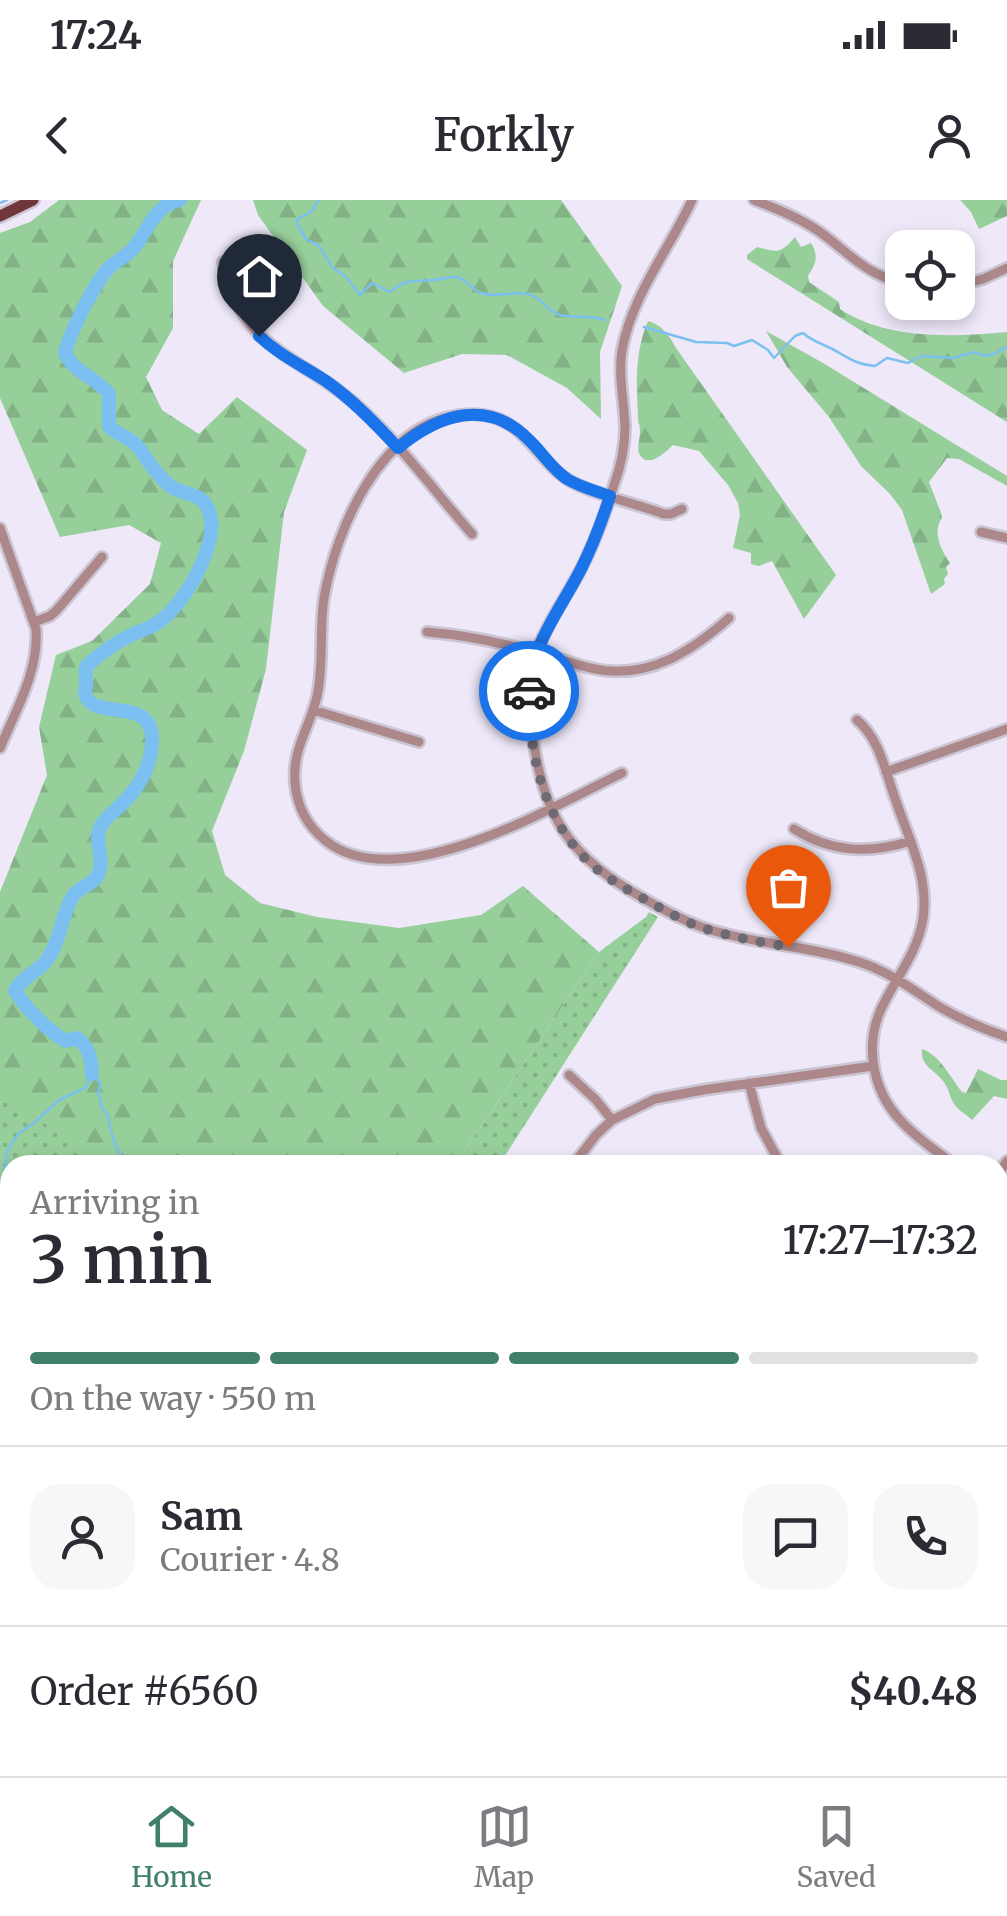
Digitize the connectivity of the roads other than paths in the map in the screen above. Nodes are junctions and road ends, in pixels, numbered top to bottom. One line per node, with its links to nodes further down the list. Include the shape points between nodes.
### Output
1 (32, 200): 6 (main road)
2 (692, 200): 12 (street, via 629,323 621,358 624,441)
3 (754, 200): 5 (street)
4 (793, 200): 5 (street)
5 (788, 213): 9 (street)
6 (0, 216)
7 (223, 262): 11 (street, via 259,336 341,393)
8 (1007, 268): 10 (street)
9 (885, 276)
10 (975, 281)
11 (398, 448): 12 (street, via 442,420 490,417 527,437 566,478); 16 (street); 24 (street, via 357,498 337,549 324,598)
12 (610, 496): 13 (street, via 664,514); 23 (street)
13 (682, 509)
14 (0, 528): 18 (street)
15 (981, 532): 17 (street)
16 (472, 534)
17 (1007, 538)
18 (4, 550): 21 (street)
19 (102, 556): 21 (street, via 56,611)
20 (729, 618): 23 (street, via 683,653 635,670 594,669)
21 (34, 622): 28 (street, via 33,668)
22 (427, 632): 23 (street)
23 (536, 652): 31 (street, via 530,717 540,780)
24 (313, 710): 27 (street); 31 (street, via 298,746 300,809 322,838 344,852 374,859 439,853)
25 (857, 720): 30 (street, via 874,740)
26 (1007, 729): 30 (street)
27 (418, 742)
28 (0, 748)
29 (622, 772): 31 (street)
30 (886, 772): 33 (street)
31 (552, 808): 34 (street, via 572,844 598,870 674,915 734,936 861,962)
32 (794, 829): 33 (street, via 843,850)
33 (911, 842): 34 (street, via 924,912)
34 (897, 980): 35 (street); 36 (street, via 875,1024)
35 (1007, 1037)
36 (874, 1066): 38 (street); 42 (street, via 899,1119)
37 (569, 1075): 39 (street)
38 (749, 1083): 39 (street, via 655,1099); 41 (street, via 760,1128)
39 (612, 1120): 40 (street)
40 (581, 1155)
41 (775, 1155)
42 (942, 1155)

